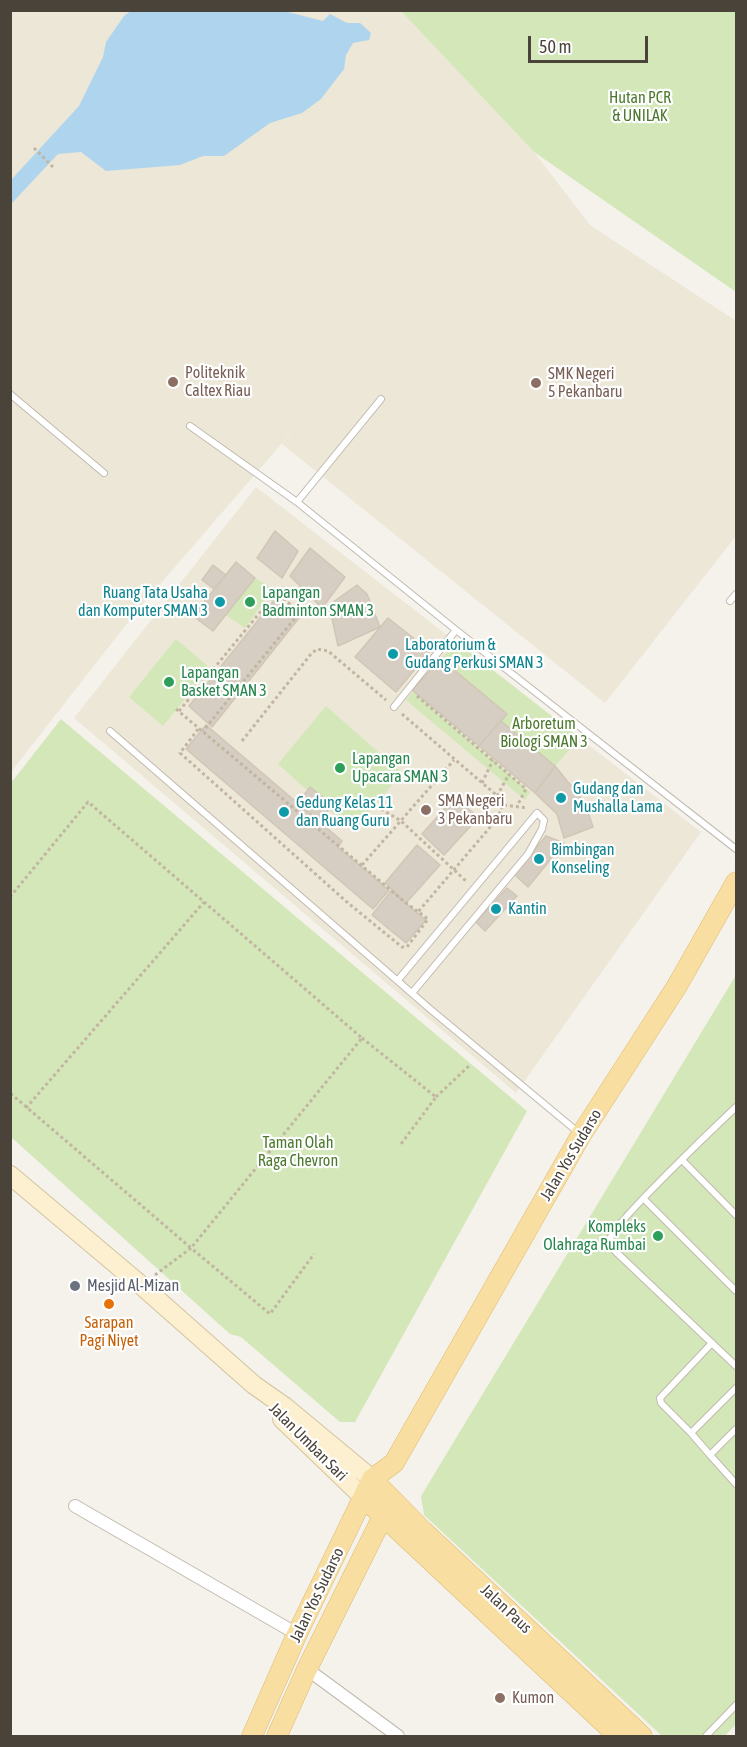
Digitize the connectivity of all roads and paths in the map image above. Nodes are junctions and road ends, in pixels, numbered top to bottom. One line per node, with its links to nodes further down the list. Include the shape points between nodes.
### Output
1 (34, 148): 2 (path)
2 (52, 167)
3 (10, 394): 6 (lane)
4 (381, 399): 7 (lane)
5 (190, 426): 7 (lane)
6 (104, 473)
7 (297, 502): 10 (lane)
8 (736, 594): 9 (lane)
9 (730, 602)
10 (456, 630): 11 (lane); 26 (lane)
11 (408, 689): 12 (lane); 17 (path)
12 (394, 707): 15 (path, via 328,651 317,649); 16 (path)
13 (201, 730): 13 (path, via 300,612 276,593 178,710); 27 (path); 33 (path, via 180,753 402,948 407,947 428,919)
14 (110, 731): 34 (lane)
15 (242, 741)
16 (454, 760): 19 (path); 25 (path)
17 (493, 760): 18 (path); 19 (path)
18 (509, 774): 20 (path); 23 (path, via 526,789)
19 (482, 783): 20 (path)
20 (497, 796): 21 (path)
21 (503, 805): 23 (path); 28 (path, via 497,819)
22 (376, 806): 25 (path)
23 (517, 806): 24 (path)
24 (537, 813): 30 (lane); 35 (lane, via 544,820 528,854)
25 (401, 821): 27 (path); 28 (path)
26 (736, 849)
27 (362, 865): 33 (path)
28 (454, 869): 30 (path); 33 (path)
29 (736, 882): 42 (main road, Jalan Yos Sudarso, via 677,986)
30 (473, 888): 34 (lane)
31 (10, 897): 32 (path, via 88,802)
32 (204, 902): 36 (path); 41 (path)
33 (418, 912)
34 (398, 980): 35 (lane)
35 (412, 993): 42 (lane)
36 (362, 1038): 39 (path); 48 (path)
37 (470, 1065): 39 (path)
38 (10, 1093): 41 (path)
39 (436, 1097): 43 (path)
40 (736, 1107): 44 (lane)
41 (26, 1108): 48 (path)
42 (581, 1135): 59 (main road, Jalan Yos Sudarso)
43 (401, 1144)
44 (682, 1160): 46 (lane); 47 (lane)
45 (10, 1175): 50 (main road, Jalan Umban Sari)
46 (644, 1199): 51 (lane); 52 (lane, via 614,1232 611,1247)
47 (736, 1215)
48 (192, 1248): 49 (path, via 270,1314); 50 (path)
49 (314, 1254)
50 (142, 1286): 54 (main road, Jalan Umban Sari)
51 (736, 1290)
52 (712, 1343): 53 (lane); 57 (lane, via 660,1398)
53 (736, 1366)
54 (254, 1385): 60 (main road, Jalan Umban Sari); 63 (main road, Jalan Umban Sari, via 277,1414)
55 (736, 1388): 57 (lane)
56 (736, 1429): 58 (lane)
57 (691, 1433): 58 (lane)
58 (710, 1455): 61 (lane)
59 (394, 1463): 60 (main road, Jalan Yos Sudarso); 62 (main road, Jalan Yos Sudarso)
60 (372, 1479): 62 (main road, Jalan Paus); 63 (main road, Jalan Yos Sudarso)
61 (736, 1484)
62 (392, 1497): 65 (main road, Jalan Yos Sudarso); 73 (main road, Jalan Paus, via 423,1531)
63 (364, 1498): 65 (main road, Jalan Paus); 66 (main road, Jalan Yos Sudarso)
64 (75, 1506): 66 (street)
65 (383, 1515): 67 (main road, Jalan Yos Sudarso); 72 (main road, Jalan Paus)
66 (297, 1634): 69 (main road, Jalan Yos Sudarso)
67 (307, 1669): 70 (main road, Jalan Yos Sudarso); 71 (street)
68 (736, 1705): 74 (lane)
69 (252, 1737)
70 (277, 1737)
71 (398, 1737)
72 (618, 1737)
73 (642, 1737)
74 (706, 1737)

